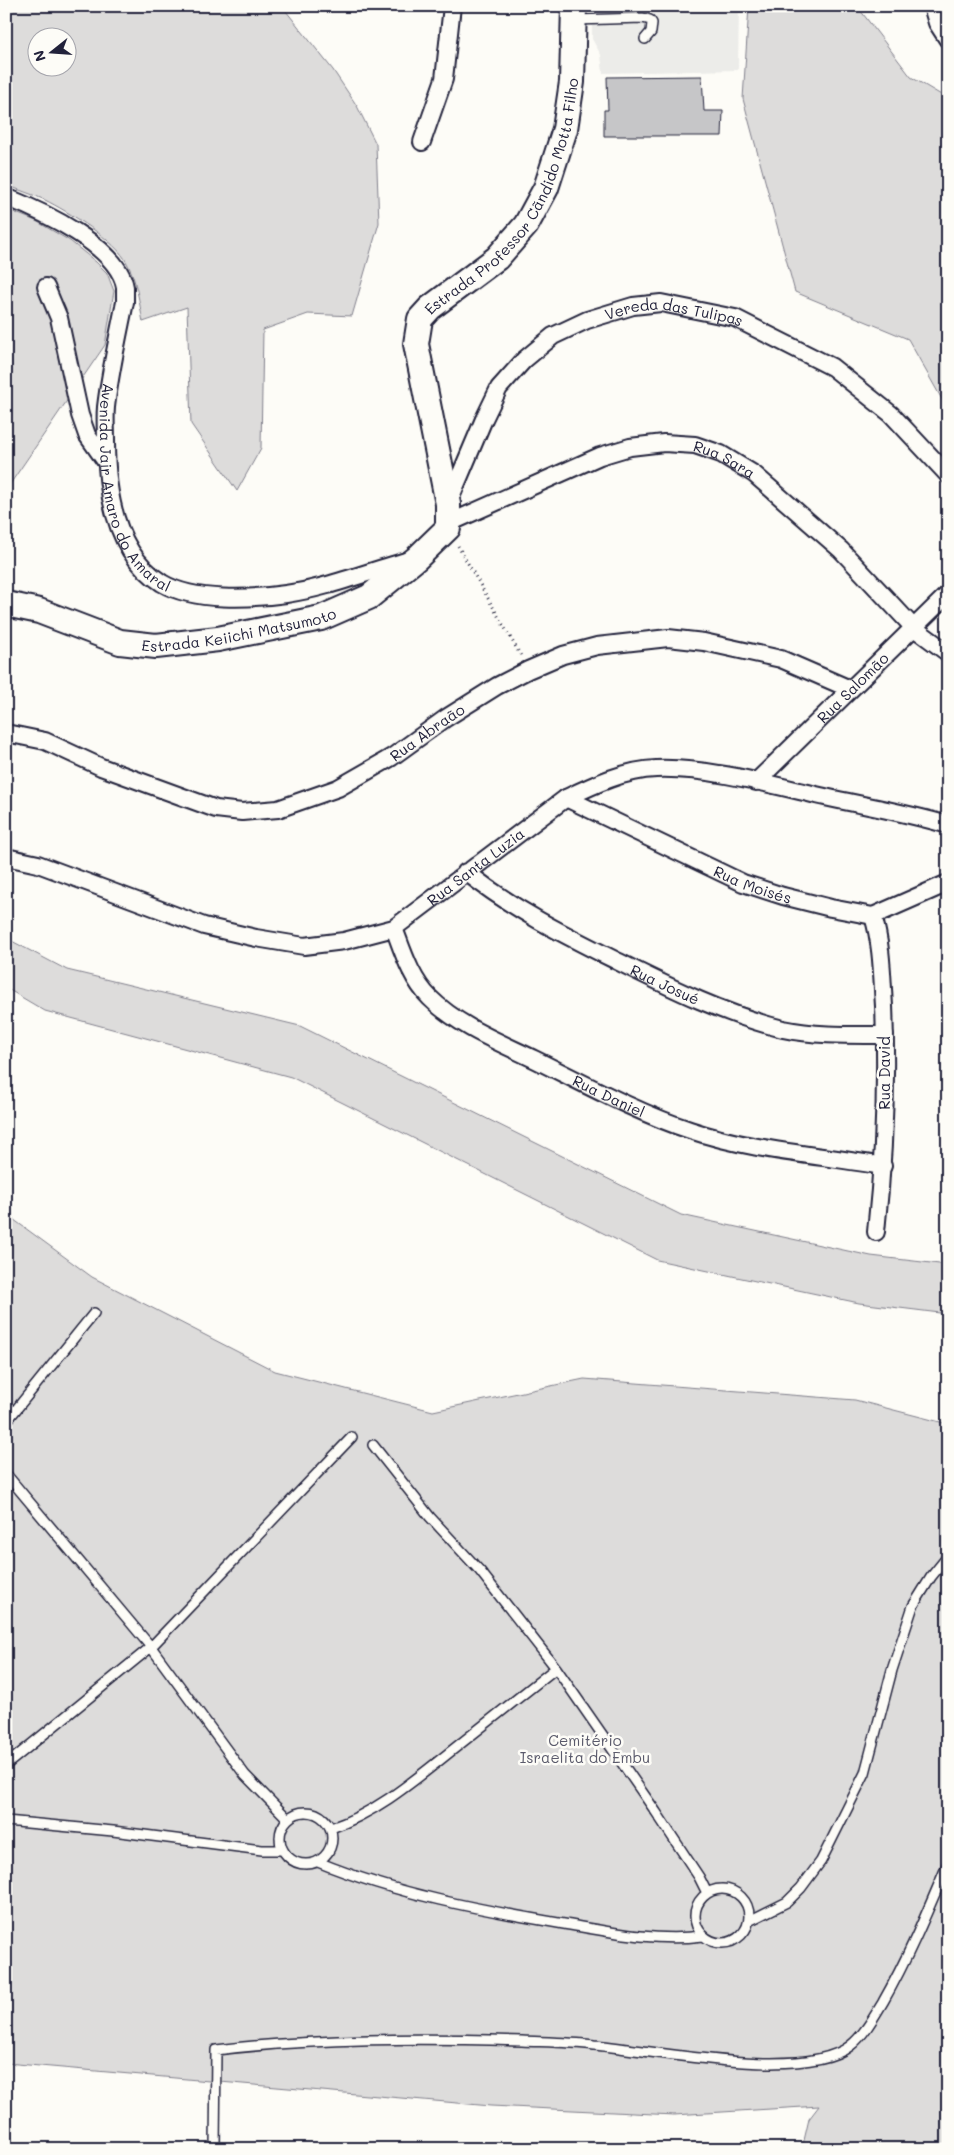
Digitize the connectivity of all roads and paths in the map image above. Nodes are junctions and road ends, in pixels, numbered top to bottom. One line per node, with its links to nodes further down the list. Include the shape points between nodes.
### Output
1 (452, 6): 6 (street, via 444,79)
2 (932, 6): 5 (street)
3 (574, 13): 4 (lane, via 650,20 651,32); 11 (main road, Estrada Professor Cãndido Motta Filho, via 572,82 566,129 546,188 526,225 497,258 430,308 420,319 417,330 416,344)
4 (645, 39)
5 (948, 40)
6 (422, 142)
7 (6, 197): 9 (street, Avenida Jair Amaro do Amaral, via 41,211 76,232 104,253 116,267 125,286 106,408)
8 (46, 286): 9 (street, via 59,318 80,415 87,435)
9 (106, 462): 13 (street, Avenida Jair Amaro do Amaral, via 109,496 117,524 128,545 144,568 164,583 189,592 249,598 287,594)
10 (948, 475): 11 (street, Vereda das Tulipas, via 891,414 832,367 735,318 660,304 633,306 587,320 554,336 524,360 499,388)
11 (448, 504): 12 (main road, Estrada Professor Cãndido Motta Filho)
12 (448, 528): 13 (main road, Estrada Keiichi Matsumoto); 16 (street, Rua Sara, via 456,520 600,456 630,447 664,443 695,445 721,454 754,474 840,550); 18 (path)
13 (417, 558): 15 (main road, Estrada Keiichi Matsumoto, via 369,597 321,618 218,639 156,646 120,642 39,611)
14 (948, 594): 16 (street, Rua Salomão)
15 (6, 604)
16 (914, 628): 17 (street, Rua Sara); 19 (street, Rua Salomão)
17 (948, 653)
18 (528, 670): 19 (street, Rua Abraão, via 563,655 597,646 668,638 739,648 781,659); 20 (street, Rua Abraão, via 446,718 364,774 338,788 278,809 242,812 216,809 101,767 46,742)
19 (850, 689): 21 (street, Rua Salomão)
20 (6, 733)
21 (756, 782): 22 (street, Rua Santa Luzia, via 711,773 655,769 594,784); 23 (street, Rua Santa Luzia)
22 (566, 798): 25 (street, Rua Santa Luzia); 27 (street, Rua Moisés, via 743,883 783,896)
23 (948, 825)
24 (6, 857): 28 (street, Rua Santa Luzia, via 38,864 204,926 256,938 304,946 344,941)
25 (466, 872): 28 (street, Rua Santa Luzia); 29 (street, Rua Josué, via 494,894 546,926 665,985 738,1014 784,1029 830,1035)
26 (948, 883): 27 (street)
27 (873, 916): 29 (street, Rua David, via 880,937)
28 (394, 928): 30 (street, Rua Daniel, via 411,972 429,997 458,1020 497,1041 689,1130 750,1146)
29 (885, 1035): 30 (street, Rua David)
30 (884, 1166): 31 (street, Rua David)
31 (876, 1232)
32 (94, 1313): 33 (lane)
33 (6, 1422)
34 (352, 1437): 38 (lane)
35 (373, 1445): 39 (lane, via 430,1517 480,1571)
36 (6, 1474): 38 (lane)
37 (948, 1556): 48 (lane, via 913,1606 892,1670 865,1774 821,1861 786,1902)
38 (151, 1647): 40 (lane); 41 (lane, via 245,1775)
39 (556, 1668): 43 (lane, via 417,1778 370,1810); 47 (lane, via 656,1812)
40 (6, 1764)
41 (288, 1819): 43 (lane, via 311,1812 319,1815); 44 (lane, via 280,1834)
42 (6, 1821): 44 (lane)
43 (331, 1828): 45 (lane, via 330,1851)
44 (282, 1850): 45 (lane, via 302,1865)
45 (318, 1862): 49 (lane, via 408,1892 534,1919 646,1937)
46 (948, 1863): 50 (lane, via 896,1980 870,2024 850,2046 831,2056 799,2062 754,2062 594,2045 465,2040 339,2042 216,2050)
47 (707, 1893): 48 (lane, via 724,1888 741,1895 749,1912); 49 (lane, via 700,1900 695,1918)
48 (749, 1921): 49 (lane, via 741,1935 726,1943)
49 (703, 1936)
50 (215, 2149)

